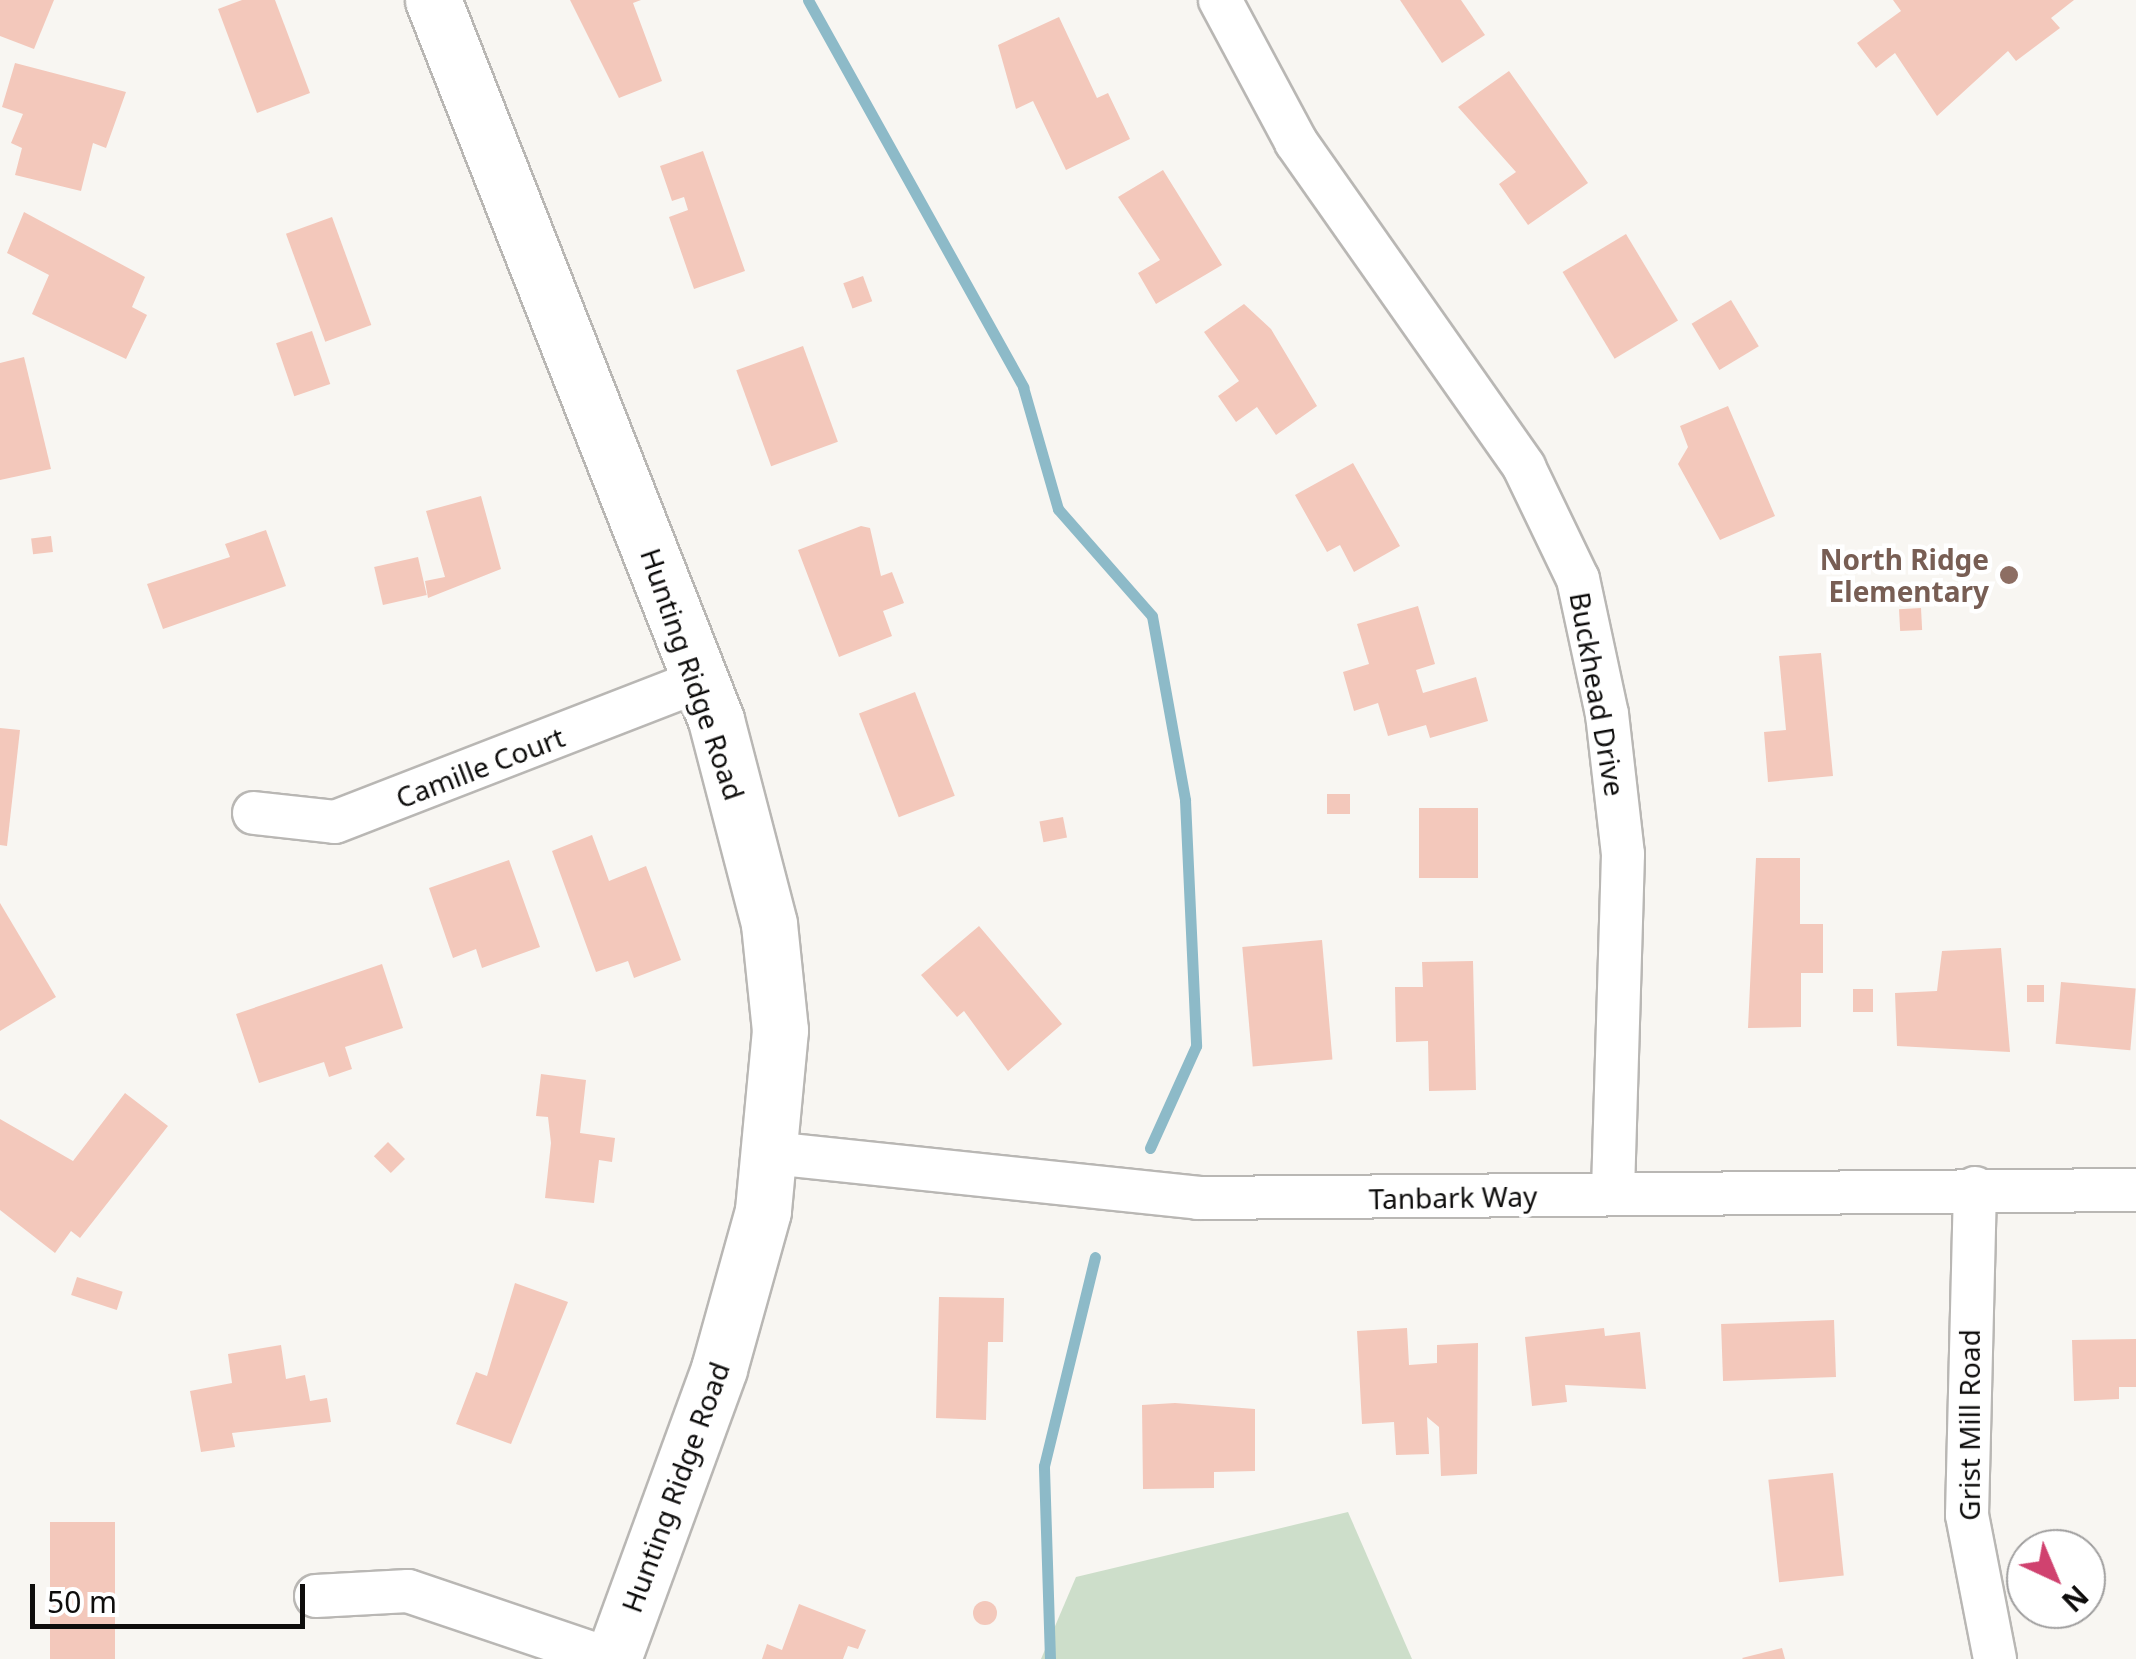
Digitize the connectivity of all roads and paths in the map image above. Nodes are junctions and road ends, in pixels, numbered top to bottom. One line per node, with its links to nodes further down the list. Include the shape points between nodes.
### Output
1 (433, 0): 3 (street, Hunting Ridge Road)
2 (1220, 0): 8 (street, Buckhead Drive, via 1296,142 1524,467 1578,578 1608,714 1623,854)
3 (699, 681): 4 (street, Camille Court, via 335,822); 5 (street, Hunting Ridge Road, via 770,924 780,1030)
4 (254, 813)
5 (772, 1152): 8 (street, Tanbark Way, via 1198,1198); 10 (street, Hunting Ridge Road, via 744,1292)
6 (1975, 1188): 7 (street, Tanbark Way); 8 (street, Tanbark Way); 11 (street, Grist Mill Road, via 1966,1515)
7 (2136, 1190)
8 (1613, 1191)
9 (316, 1596): 10 (street, via 408,1591)
10 (611, 1659)
11 (1995, 1659)

